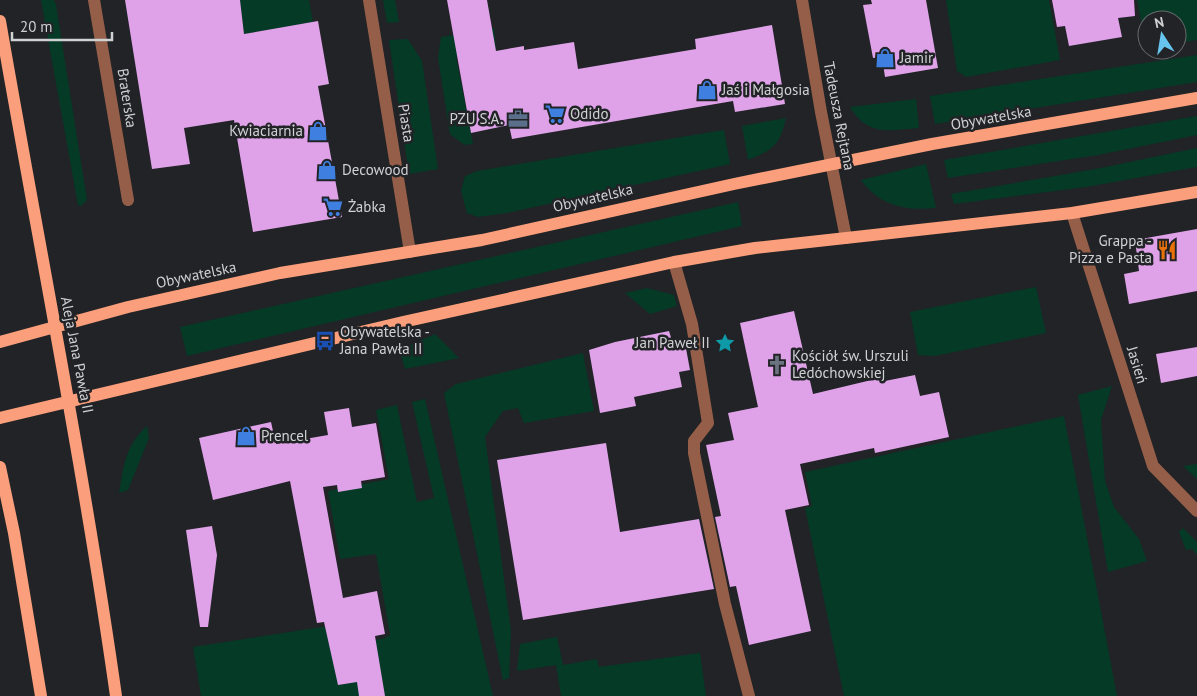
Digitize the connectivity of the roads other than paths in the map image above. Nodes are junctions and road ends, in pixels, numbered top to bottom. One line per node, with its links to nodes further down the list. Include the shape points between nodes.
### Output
1 (94, 0): 8 (street, Braterska)
2 (369, 0): 11 (street, Piasta)
3 (802, 0): 6 (street, Tadeusza Rejtana)
4 (0, 21): 13 (main road, Aleja Jana Pawła II)
5 (1197, 98): 6 (main road, Obywatelska)
6 (832, 164): 10 (street, Tadeusza Rejtana); 11 (main road, Obywatelska, via 482,240)
7 (1197, 192): 9 (main road)
8 (128, 200)
9 (1072, 212): 10 (main road); 18 (street, Jasień, via 1149,456 1162,478)
10 (846, 238): 12 (main road, via 755,248)
11 (410, 252): 13 (main road, Obywatelska, via 280,273)
12 (674, 262): 15 (main road); 21 (street, via 692,324 708,423 694,441 694,453 725,604)
13 (54, 327): 14 (main road, Obywatelska); 15 (main road, Aleja Jana Pawła II)
14 (0, 342)
15 (70, 401): 16 (main road); 20 (main road, Aleja Jana Pawła II)
16 (0, 418)
17 (0, 467): 19 (main road)
18 (1197, 511)
19 (41, 696)
20 (116, 696)
21 (749, 696)

